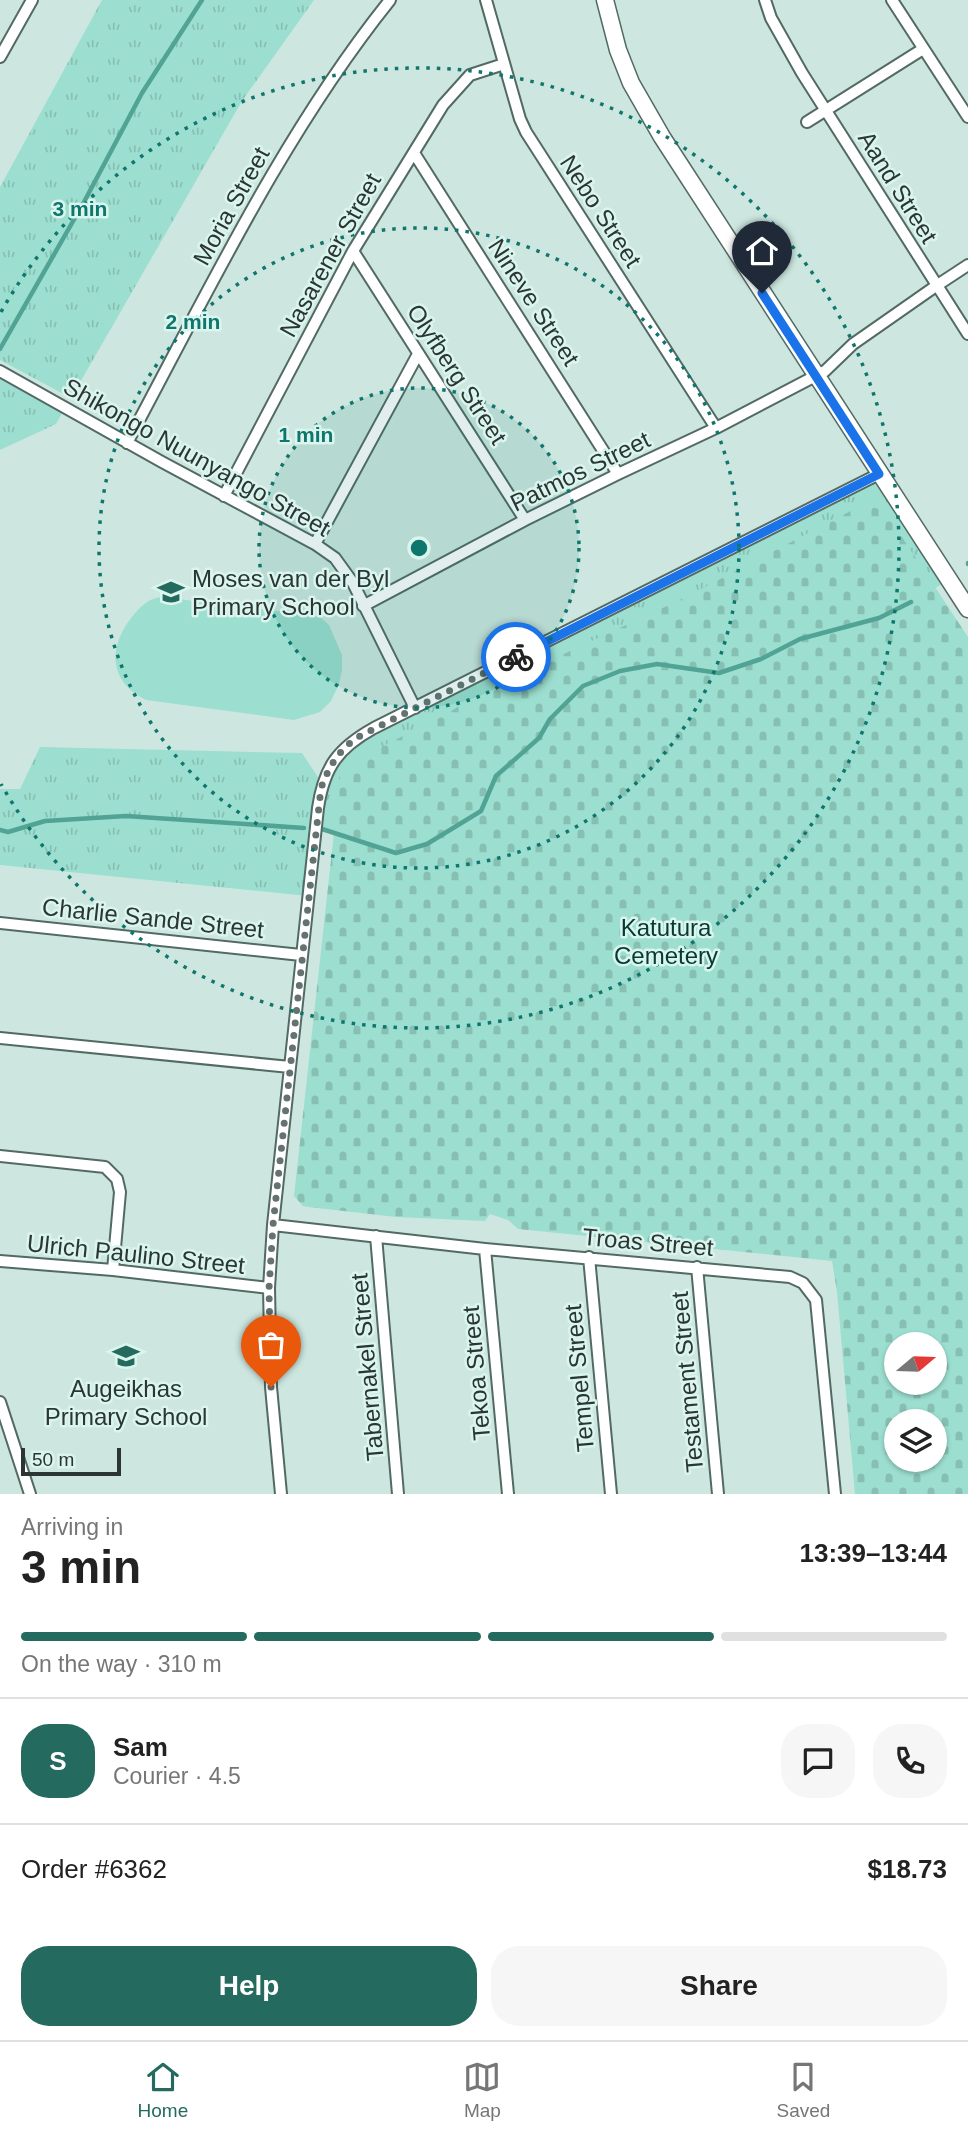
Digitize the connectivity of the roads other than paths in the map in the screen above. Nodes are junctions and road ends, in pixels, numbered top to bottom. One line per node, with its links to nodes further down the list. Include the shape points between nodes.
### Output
1 (32, 0): 8 (street)
2 (390, 0): 22 (street, Moria Street, via 289,145)
3 (486, 0): 9 (street, Nebo Street)
4 (604, 0): 20 (street, via 618,50 645,110)
5 (765, 0): 10 (street, Aand Street, via 780,36)
6 (892, 0): 7 (street)
7 (923, 48): 10 (street); 11 (street)
8 (0, 57)
9 (504, 64): 13 (street, Nasarener Street, via 470,75 443,105); 21 (street, Nebo Street, via 526,132)
10 (825, 110): 12 (street); 16 (street, Aand Street)
11 (968, 117)
12 (807, 122)
13 (414, 153): 14 (street, Nasarener Street); 23 (street, Nineve Street)
14 (353, 251): 18 (street, Olyfberg Street); 25 (street, Nasarener Street)
15 (968, 265): 16 (street, Patmos Street)
16 (936, 286): 17 (street, Aand Street); 20 (street, Patmos Street)
17 (968, 334)
18 (418, 354): 26 (street, Olyfberg Street); 27 (street)
19 (0, 371): 22 (street, Shikongo Nuunyango Street)
20 (816, 376): 21 (street, Patmos Street); 24 (street)
21 (716, 428): 23 (street, Patmos Street)
22 (127, 443): 25 (street, Shikongo Nuunyango Street)
23 (618, 474): 26 (street, Patmos Street)
24 (879, 474): 29 (street); 30 (street)
25 (224, 496): 27 (street, Shikongo Nuunyango Street)
26 (525, 520): 28 (street, Patmos Street)
27 (315, 544): 28 (street, Shikongo Nuunyango Street, via 344,568)
28 (363, 606): 30 (street, Shikongo Nuunyango Street)
29 (968, 609)
30 (415, 708): 32 (street, via 356,738 331,764 321,788)
31 (0, 923): 32 (street, Charlie Sande Street)
32 (301, 955): 34 (street)
33 (0, 1038): 34 (street)
34 (290, 1066): 36 (street)
35 (0, 1156): 42 (street, via 105,1167 117,1179 120,1192)
36 (273, 1225): 37 (street, Troas Street); 43 (street)
37 (376, 1236): 38 (street, Troas Street); 47 (street, Tabernakel Street)
38 (485, 1249): 39 (street, Troas Street); 48 (street, Tekoa Street)
39 (589, 1257): 41 (street, Troas Street); 49 (street, Tempel Street)
40 (0, 1261): 42 (street, Ulrich Paulino Street)
41 (697, 1267): 50 (street, Testament Street); 51 (street, Troas Street, via 790,1277 812,1293)
42 (113, 1270): 43 (street, Ulrich Paulino Street)
43 (269, 1289): 46 (street, via 271,1387)
44 (0, 1402): 45 (street)
45 (30, 1494)
46 (281, 1494)
47 (398, 1494)
48 (508, 1494)
49 (611, 1494)
50 (718, 1494)
51 (835, 1494)

